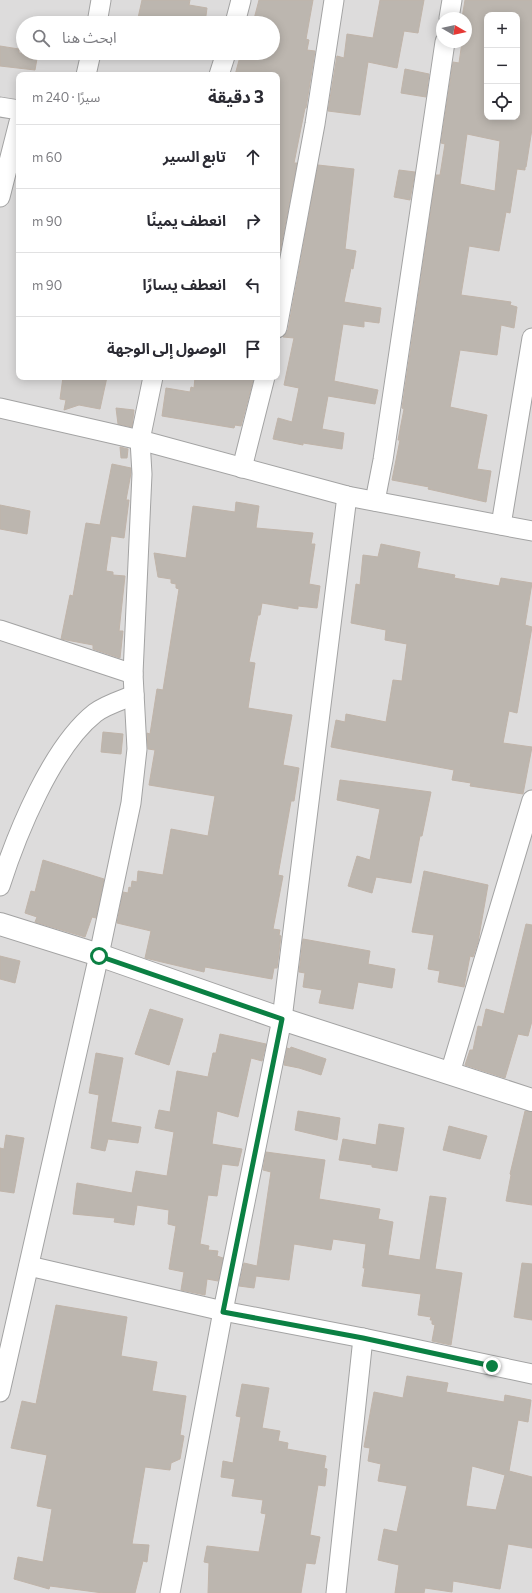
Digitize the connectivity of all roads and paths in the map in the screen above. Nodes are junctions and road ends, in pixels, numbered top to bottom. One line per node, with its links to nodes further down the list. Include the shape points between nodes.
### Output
1 (101, 0): 6 (street)
2 (241, 0): 7 (street)
3 (334, 0): 17 (street, via 315,124)
4 (452, 0): 5 (street)
5 (450, 12)
6 (98, 16)
7 (237, 16)
8 (444, 48): 25 (street)
9 (89, 60): 11 (street)
10 (224, 60): 12 (street)
11 (87, 72)
12 (220, 72)
13 (0, 107): 14 (street)
14 (16, 110)
15 (16, 134): 16 (street)
16 (0, 197)
17 (280, 312)
18 (532, 338): 26 (street)
19 (152, 380): 22 (street)
20 (264, 380): 23 (street)
21 (0, 408): 22 (street)
22 (140, 440): 23 (street); 29 (street, via 142,474)
23 (242, 468): 24 (street)
24 (347, 496): 25 (street); 35 (street)
25 (375, 501): 26 (street)
26 (501, 525): 27 (street)
27 (532, 531)
28 (0, 630): 29 (street)
29 (133, 674): 30 (street)
30 (134, 695): 32 (street, via 96,712 69,740 34,802 10,854); 34 (street, via 137,749 131,803)
31 (532, 800): 36 (street)
32 (0, 886)
33 (0, 924): 34 (street)
34 (99, 956): 35 (street); 38 (street)
35 (282, 1019): 36 (street); 39 (street)
36 (450, 1073): 37 (street)
37 (532, 1100)
38 (30, 1266): 39 (street); 41 (street)
39 (223, 1312): 40 (street); 44 (street)
40 (363, 1338): 42 (street); 45 (street)
41 (6, 1340): 43 (street)
42 (532, 1374)
43 (0, 1392)
44 (170, 1593)
45 (336, 1593)

